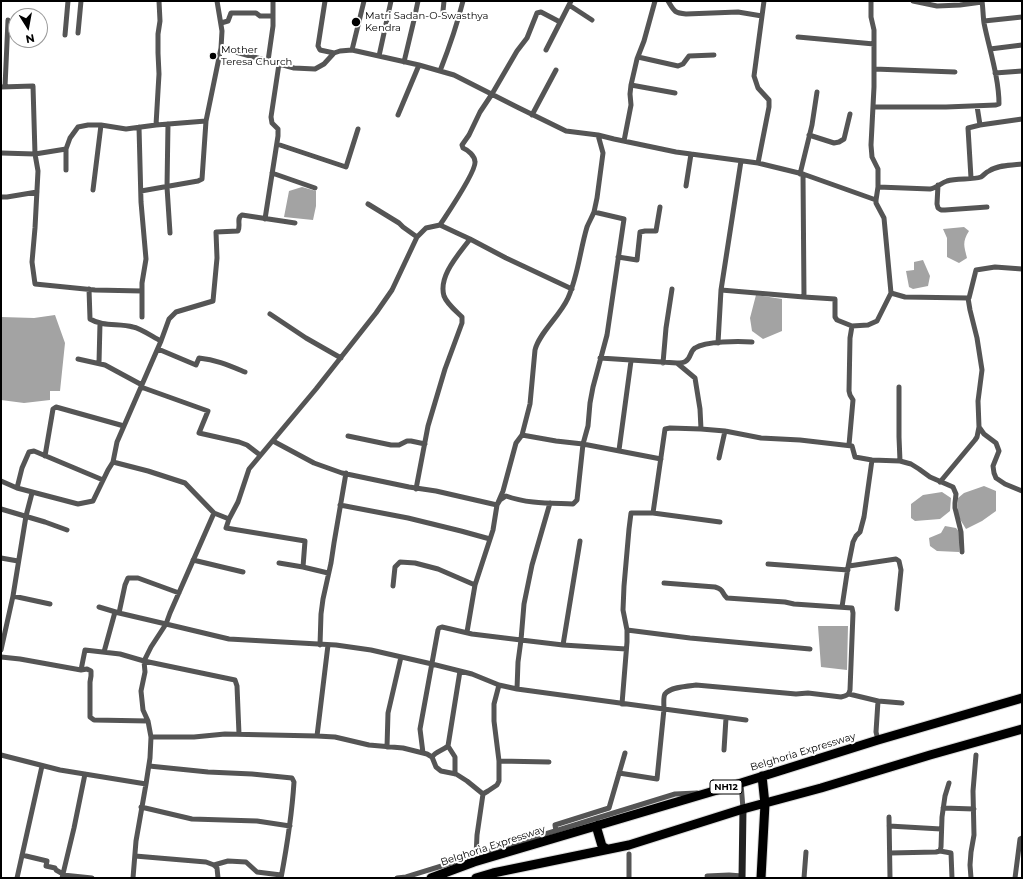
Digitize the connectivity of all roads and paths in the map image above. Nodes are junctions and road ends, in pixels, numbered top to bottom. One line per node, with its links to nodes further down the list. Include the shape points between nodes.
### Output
1 (68, 1): 31 (street)
2 (81, 1): 30 (street)
3 (159, 1): 67 (street)
4 (217, 1): 29 (street)
5 (273, 1): 22 (street)
6 (325, 1): 39 (street, via 318,46 320,50)
7 (364, 1): 37 (street)
8 (391, 1): 41 (street)
9 (418, 1): 44 (street)
10 (444, 1): 21 (street)
11 (463, 1): 49 (street)
12 (655, 1): 42 (street)
13 (668, 1): 23 (street, via 680,14 738,12)
14 (764, 1): 23 (street)
15 (871, 1): 33 (street)
16 (912, 1): 17 (street)
17 (928, 2): 20 (street, via 937,6)
18 (982, 2): 20 (street, via 960,5); 27 (street)
19 (570, 3): 26 (street); 28 (street)
20 (944, 3)
21 (443, 11)
22 (273, 16): 29 (street, via 231,13 228,21); 43 (street)
23 (762, 16): 80 (street, via 754,76 758,88 769,100 769,107)
24 (1022, 17): 27 (street)
25 (8, 20): 54 (street)
26 (592, 20)
27 (984, 21): 36 (street)
28 (560, 22): 38 (street); 57 (street, via 541,12 538,13 527,38)
29 (221, 23): 35 (street)
30 (78, 33)
31 (65, 35)
32 (798, 37): 33 (street)
33 (874, 44): 47 (street)
34 (1022, 45): 36 (street)
35 (221, 48): 43 (street); 64 (street)
36 (990, 49): 52 (street)
37 (352, 50): 39 (street); 41 (street)
38 (546, 50)
39 (334, 54): 45 (street, via 314,69)
40 (714, 55): 42 (street, via 689,56 678,66)
41 (379, 56): 44 (street)
42 (638, 58): 53 (street)
43 (268, 61): 45 (street)
44 (404, 62): 46 (street)
45 (279, 64): 74 (street, via 271,117 272,123 278,129)
46 (419, 65): 49 (street); 61 (street)
47 (874, 68): 51 (street); 59 (street)
48 (556, 70): 62 (street)
49 (440, 71): 57 (street, via 454,75)
50 (1022, 71): 52 (street)
51 (956, 72)
52 (995, 73): 58 (street, via 999,104)
53 (631, 85): 56 (street); 73 (street, via 631,105)
54 (3, 87): 77 (street, via 33,86)
55 (817, 92): 72 (street)
56 (675, 93)
57 (492, 94): 62 (street); 102 (street, via 462,145 473,156 474,168)
58 (977, 106): 59 (street); 68 (street)
59 (873, 107): 89 (street, via 871,145 872,157 878,169)
60 (850, 114): 72 (street, via 844,138 839,142 834,143)
61 (398, 115)
62 (532, 115): 71 (street, via 566,131)
63 (1022, 119): 68 (street)
64 (206, 121): 65 (street); 88 (street, via 202,179)
65 (168, 124): 67 (street); 88 (street)
66 (101, 125): 69 (street); 75 (street, via 78,127); 91 (street)
67 (156, 125): 69 (street)
68 (980, 125): 85 (street, via 968,128)
69 (140, 127): 92 (street)
70 (358, 129): 74 (street, via 346,167)
71 (598, 135): 73 (street); 99 (street, via 603,153)
72 (809, 135): 84 (street)
73 (624, 141): 78 (street)
74 (277, 144): 83 (street)
75 (66, 149): 77 (street); 82 (street)
76 (1, 153): 77 (street)
77 (35, 154): 93 (street, via 38,171)
78 (691, 154): 79 (street); 87 (street)
79 (742, 161): 80 (street); 111 (street)
80 (758, 163): 84 (street)
81 (1022, 164): 85 (street, via 1005,165 981,177)
82 (66, 170)
83 (272, 173): 90 (street); 100 (street)
84 (801, 174): 95 (street); 114 (street)
85 (971, 178): 86 (street, via 953,179)
86 (938, 185): 89 (street, via 930,189); 98 (street, via 937,204 941,210)
87 (686, 186)
88 (167, 187): 92 (street); 103 (street)
89 (878, 187): 95 (street)
90 (315, 188)
91 (93, 190)
92 (141, 191): 112 (street, via 146,259)
93 (37, 192): 94 (street); 108 (street, via 32,262 35,284)
94 (1, 196)
95 (876, 200): 113 (street, via 884,218)
96 (368, 204): 104 (street, via 399,223)
97 (660, 207): 106 (street, via 656,231 640,232 637,260)
98 (987, 207)
99 (594, 212): 106 (street, via 624,219); 109 (street)
100 (264, 219): 101 (street); 120 (street, via 242,215 238,219 238,230 216,232 217,258 213,301 176,312 169,319)
101 (295, 223)
102 (440, 225): 104 (street, via 426,228); 105 (street)
103 (170, 233)
104 (417, 238): 124 (street, via 392,290)
105 (470, 239): 109 (street); 141 (street, via 449,268 442,286 445,297 462,317 462,323 445,370)
106 (618, 257): 125 (street, via 607,335)
107 (1022, 270): 115 (street, via 994,267 976,270)
108 (89, 289): 112 (street); 118 (street, via 90,319)
109 (572, 289): 138 (street, via 559,314 537,343 530,404)
110 (672, 289): 129 (street)
111 (721, 290): 114 (street); 122 (street)
112 (142, 292): 117 (street)
113 (891, 293): 115 (street, via 905,296); 119 (street, via 877,321 868,325)
114 (804, 297): 119 (street, via 835,299 837,320)
115 (968, 298): 135 (street, via 982,370 978,401)
116 (270, 314): 124 (street)
117 (142, 317)
118 (100, 323): 120 (street, via 134,327); 128 (street)
119 (852, 326): 143 (street, via 849,391 853,400)
120 (161, 341): 123 (street)
121 (752, 342): 122 (street)
122 (718, 343): 130 (street, via 694,348 688,360)
123 (158, 349): 131 (street, via 196,366 199,358 209,359); 132 (street)
124 (341, 358): 140 (street)
125 (600, 358): 127 (street); 142 (street)
126 (78, 359): 128 (street)
127 (631, 361): 129 (street); 144 (street)
128 (99, 363): 132 (street)
129 (663, 363): 130 (street)
130 (677, 363): 136 (street, via 695,378)
131 (245, 372)
132 (142, 386): 134 (street); 145 (street, via 208,410 199,433 239,442)
133 (899, 387): 150 (street)
134 (124, 426): 146 (street, via 56,406 53,409); 151 (street, via 117,442)
135 (979, 427): 155 (street, via 975,440); 158 (street, via 996,443 999,451 993,466 996,478)
136 (701, 429): 137 (street); 148 (street, via 665,429)
137 (725, 431): 143 (street, via 761,438); 147 (street)
138 (522, 435): 142 (street); 162 (street, via 516,444)
139 (348, 436): 141 (street, via 391,445 399,445 406,441)
140 (273, 441): 145 (street); 152 (street, via 314,463)
141 (425, 444): 157 (street)
142 (583, 444): 144 (street); 160 (street, via 575,503)
143 (849, 446): 149 (street, via 853,447 855,457)
144 (618, 450): 148 (street)
145 (260, 455): 167 (street, via 249,469)
146 (45, 456): 153 (street); 156 (street, via 29,452)
147 (719, 458)
148 (661, 459): 165 (street)
149 (872, 460): 150 (street); 179 (street, via 864,517 854,542)
150 (900, 461): 155 (street, via 919,468)
151 (113, 462): 153 (street); 164 (street, via 185,483)
152 (346, 474): 157 (street); 161 (street)
153 (103, 480): 159 (street, via 93,501 78,504)
154 (1, 481): 156 (street)
155 (940, 482): 172 (street, via 955,490 955,508 961,532)
156 (17, 488): 159 (street)
157 (416, 488): 162 (street)
158 (1022, 491)
159 (32, 492): 166 (street)
160 (550, 503): 162 (street, via 515,500 506,496); 195 (street, via 532,565 524,604)
161 (340, 505): 170 (street, via 408,518); 181 (street)
162 (497, 505): 170 (street)
163 (1, 509): 166 (street)
164 (214, 513): 167 (street); 174 (street)
165 (653, 513): 168 (street); 193 (street, via 631,513 624,586 623,610)
166 (26, 516): 169 (street); 175 (street)
167 (229, 520): 178 (street, via 226,528 305,541)
168 (720, 522)
169 (68, 530)
170 (490, 539): 183 (street)
171 (580, 541): 198 (street)
172 (962, 552)
173 (1, 558): 175 (street)
174 (193, 560): 180 (street); 185 (street)
175 (18, 561): 186 (street)
176 (279, 563): 178 (street)
177 (768, 564): 179 (street)
178 (303, 567): 181 (street)
179 (848, 568): 189 (street); 190 (street, via 899,560 901,570)
180 (243, 572)
181 (328, 573): 196 (street, via 321,614)
182 (664, 583): 189 (street, via 715,587 722,590 727,598)
183 (475, 585): 184 (street, via 438,569 400,562 395,567); 194 (street)
184 (393, 586)
185 (179, 593): 191 (street, via 138,578 128,578); 192 (street)
186 (13, 596): 187 (street); 201 (street)
187 (50, 604)
188 (99, 607): 191 (street)
189 (842, 607): 211 (street, via 853,610)
190 (897, 609)
191 (117, 612): 192 (street); 202 (street)
192 (166, 624): 196 (street, via 229,639); 205 (street)
193 (626, 630): 199 (street); 200 (street)
194 (467, 632): 195 (street); 206 (street, via 439,628)
195 (521, 640): 198 (street); 210 (street)
196 (320, 645): 197 (street)
197 (328, 645): 204 (street, via 371,650); 222 (street)
198 (563, 645): 200 (street)
199 (810, 648)
200 (626, 649): 215 (street)
201 (1, 650)
202 (104, 652): 205 (street); 207 (street, via 85,650)
203 (1, 657): 207 (street)
204 (401, 657): 206 (street); 226 (street, via 388,713)
205 (144, 661): 219 (street, via 145,672 141,691); 221 (street, via 235,680)
206 (432, 664): 208 (street); 228 (street, via 420,729)
207 (81, 670): 219 (street, via 87,669 91,676 90,717 94,720)
208 (460, 671): 209 (street); 225 (street)
209 (498, 685): 210 (street); 233 (street, via 494,721)
210 (517, 689): 215 (street)
211 (849, 694): 213 (street); 216 (street, via 835,697 696,685 667,692)
212 (1022, 698): 224 (highway, Belghoria Expressway / NH12)
213 (878, 701): 214 (street); 224 (street)
214 (902, 703)
215 (622, 704): 216 (street)
216 (664, 709): 217 (street); 237 (street, via 656,779)
217 (726, 718): 218 (street); 227 (street)
218 (746, 720)
219 (148, 721): 223 (street)
220 (1022, 729): 246 (highway)
221 (239, 734): 222 (street); 223 (street)
222 (317, 736): 226 (street)
223 (151, 737): 236 (street)
224 (878, 740): 240 (highway, Belghoria Expressway / NH12)
225 (448, 746): 232 (street, via 434,753); 239 (street, via 455,757)
226 (387, 747): 228 (street)
227 (724, 750)
228 (423, 752): 232 (street)
229 (625, 754): 237 (street)
230 (976, 755): 250 (street)
231 (1, 756): 235 (street)
232 (432, 757): 239 (street, via 436,767 441,771)
233 (500, 762): 234 (street); 245 (street, via 497,785)
234 (549, 762)
235 (42, 766): 238 (street); 263 (street)
236 (149, 766): 243 (street); 253 (street, via 292,778 294,782)
237 (619, 773): 256 (street, via 609,808 556,825)
238 (85, 774): 243 (street); 267 (street)
239 (455, 774): 245 (street)
240 (762, 776): 241 (highway, Belghoria Expressway / NH12); 246 (highway)
241 (741, 783): 244 (highway, Belghoria Expressway / NH12); 249 (street)
242 (948, 783): 248 (street)
243 (146, 784): 247 (street)
244 (712, 792): 252 (highway, Belghoria Expressway / NH12); 256 (street, via 675,794)
245 (483, 794): 265 (street)
246 (765, 804): 249 (highway); 279 (highway)
247 (142, 807): 253 (street, via 192,819 257,821); 264 (street)
248 (943, 808): 250 (street); 255 (street)
249 (743, 809): 258 (highway); 270 (street)
250 (974, 809): 283 (street)
251 (889, 817): 254 (street)
252 (598, 825): 258 (highway, via 602,846); 265 (highway, Belghoria Expressway / NH12)
253 (290, 826): 268 (street)
254 (889, 826): 255 (street); 261 (street)
255 (942, 830): 260 (street)
256 (556, 831): 265 (street)
257 (1022, 838): 284 (street)
258 (607, 849): 277 (highway)
259 (806, 852): 280 (street)
260 (940, 852): 261 (street); 282 (street, via 951,853)
261 (890, 853): 281 (street)
262 (629, 854): 278 (street)
263 (22, 855): 267 (street, via 47,861 46,866 55,868); 271 (street)
264 (135, 856): 266 (street, via 206,862); 273 (street)
265 (475, 858): 275 (street); 276 (highway, Belghoria Expressway / NH12)
266 (214, 865): 268 (street, via 228,861 246,862 258,872); 274 (street)
267 (63, 876): 272 (street)
268 (281, 876)
269 (707, 876): 270 (street)
270 (742, 877)
271 (17, 878)
272 (92, 878)
273 (133, 878)
274 (218, 878)
275 (397, 878)
276 (431, 878)
277 (476, 878)
278 (629, 878)
279 (761, 878)
280 (804, 878)
281 (890, 878)
282 (952, 878)
283 (971, 878)
284 (1016, 878)

